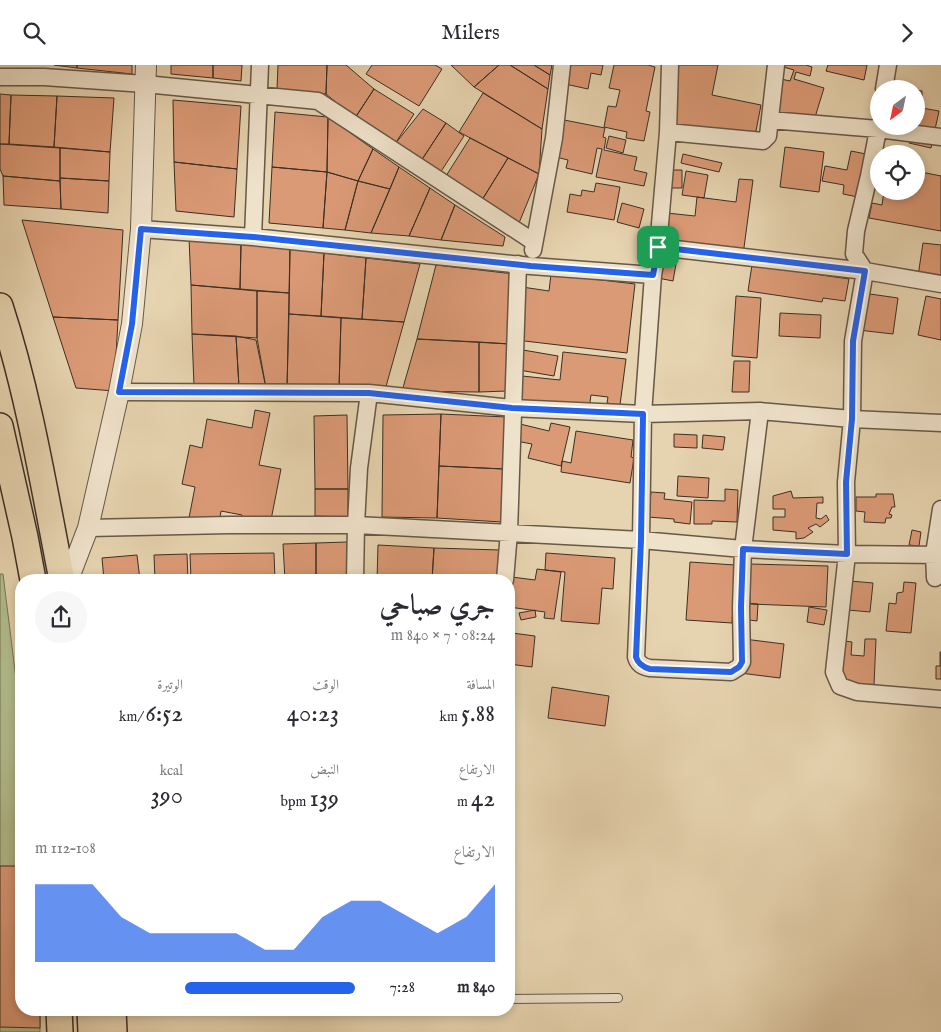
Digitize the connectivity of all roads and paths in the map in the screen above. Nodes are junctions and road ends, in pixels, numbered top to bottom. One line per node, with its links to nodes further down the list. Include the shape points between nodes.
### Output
1 (260, 65): 9 (street)
2 (562, 65): 18 (street, via 554,138)
3 (670, 65): 12 (street)
4 (776, 65): 10 (street)
5 (888, 65): 8 (street)
6 (146, 74): 7 (street); 9 (street); 16 (street)
7 (0, 77)
8 (886, 80)
9 (259, 95): 17 (street); 18 (street, via 318,101)
10 (770, 120): 11 (street); 12 (street, via 764,141)
11 (870, 126)
12 (668, 132): 19 (street)
13 (925, 134): 15 (street)
14 (877, 135): 21 (street, via 854,254)
15 (941, 137)
16 (141, 229): 17 (street); 25 (street, via 132,324)
17 (253, 237): 20 (street)
18 (534, 243): 20 (street)
19 (658, 247): 21 (street); 22 (street)
20 (524, 265): 22 (street); 27 (street)
21 (865, 271): 23 (street); 30 (street, via 853,341)
22 (653, 275): 29 (street)
23 (941, 284)
24 (2, 321): 42 (main road, via 11,340 27,403)
25 (119, 392): 26 (street); 35 (street)
26 (369, 393): 27 (street); 34 (street, via 359,469)
27 (512, 408): 29 (street); 36 (street)
28 (760, 411): 29 (street); 30 (street); 38 (street)
29 (643, 414): 37 (street)
30 (852, 419): 31 (street); 39 (street, via 846,482)
31 (941, 423)
32 (0, 426): 41 (main road)
33 (941, 509): 40 (street)
34 (356, 525): 35 (street); 36 (street); 44 (street)
35 (88, 528): 43 (street)
36 (509, 532): 37 (street); 45 (street)
37 (641, 540): 38 (street); 38 (street, via 636,657 650,669 731,672 739,667 742,662)
38 (743, 549): 39 (street)
39 (847, 554): 40 (street); 47 (street, via 834,672 840,685 857,692)
40 (937, 555): 46 (street)
41 (32, 574)
42 (61, 574)
43 (70, 574)
44 (355, 574)
45 (506, 574)
46 (935, 578)
47 (941, 699)
48 (618, 998): 49 (lane)
49 (515, 999)
50 (59, 1016): 54 (main road)
51 (79, 1016): 55 (main road)
52 (90, 1016): 56 (main road)
53 (113, 1016): 57 (main road)
54 (60, 1032)
55 (80, 1032)
56 (91, 1032)
57 (114, 1032)

